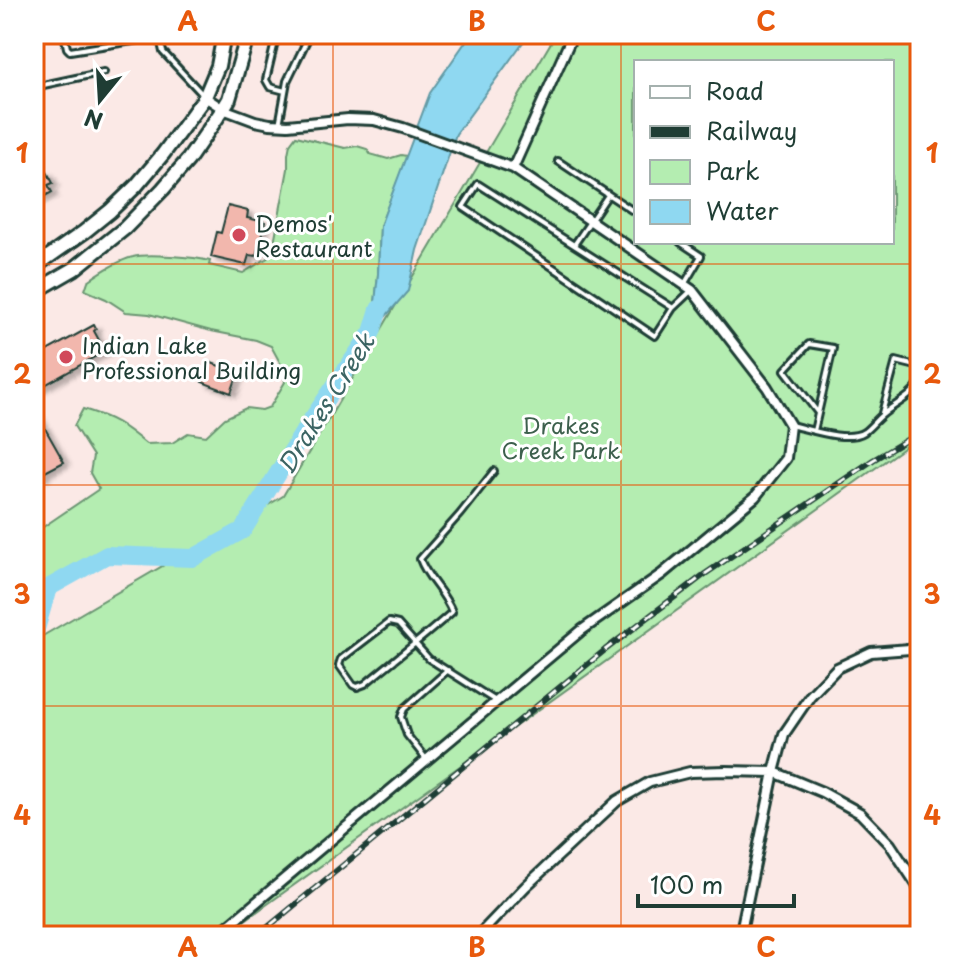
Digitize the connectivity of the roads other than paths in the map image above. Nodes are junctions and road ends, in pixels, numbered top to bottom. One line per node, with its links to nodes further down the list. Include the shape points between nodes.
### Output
1 (64, 34): 7 (lane, via 70,51)
2 (177, 34): 7 (lane)
3 (224, 34): 12 (main road)
4 (248, 34): 13 (main road)
5 (310, 34): 8 (lane)
6 (573, 34): 16 (street)
7 (159, 36): 12 (lane, via 163,52)
8 (306, 41): 11 (lane); 11 (lane, via 285,37 275,42 266,80 270,87)
9 (104, 72): 10 (lane)
10 (34, 87)
11 (285, 91): 14 (lane)
12 (205, 97): 13 (street); 22 (main road, via 136,186)
13 (223, 109): 14 (street); 24 (main road, via 188,160 125,228 74,269)
14 (279, 125): 16 (street, via 374,120)
15 (558, 161): 17 (lane)
16 (513, 168): 19 (street)
17 (608, 195): 18 (lane); 19 (lane)
18 (634, 212)
19 (590, 221): 21 (lane); 23 (street)
20 (683, 244): 23 (lane, via 701,256)
21 (574, 245): 25 (lane); 25 (lane, via 478,184 463,207 655,336)
22 (34, 267)
23 (688, 288): 25 (lane); 30 (street, via 767,387)
24 (34, 292)
25 (673, 308)
26 (920, 367): 29 (lane, via 896,361)
27 (920, 383): 29 (lane)
28 (818, 413): 28 (lane, via 833,348 809,344 785,370); 31 (lane)
29 (881, 415): 31 (lane, via 853,436)
30 (790, 425): 31 (lane); 36 (street, via 786,458 755,497)
31 (814, 431)
32 (494, 471): 33 (lane, via 420,559 452,612)
33 (415, 643): 33 (lane, via 398,624 389,622 339,665 357,687); 35 (lane)
34 (920, 652): 38 (street, via 871,652 837,668 784,734)
35 (448, 670): 36 (lane); 37 (lane, via 401,717 407,735)
36 (496, 702): 37 (street)
37 (427, 759): 40 (street)
38 (774, 772): 39 (street, via 860,813 890,844); 41 (street, via 690,772 650,782 617,801); 42 (street)
39 (920, 893)
40 (216, 936)
41 (478, 936)
42 (740, 936)

